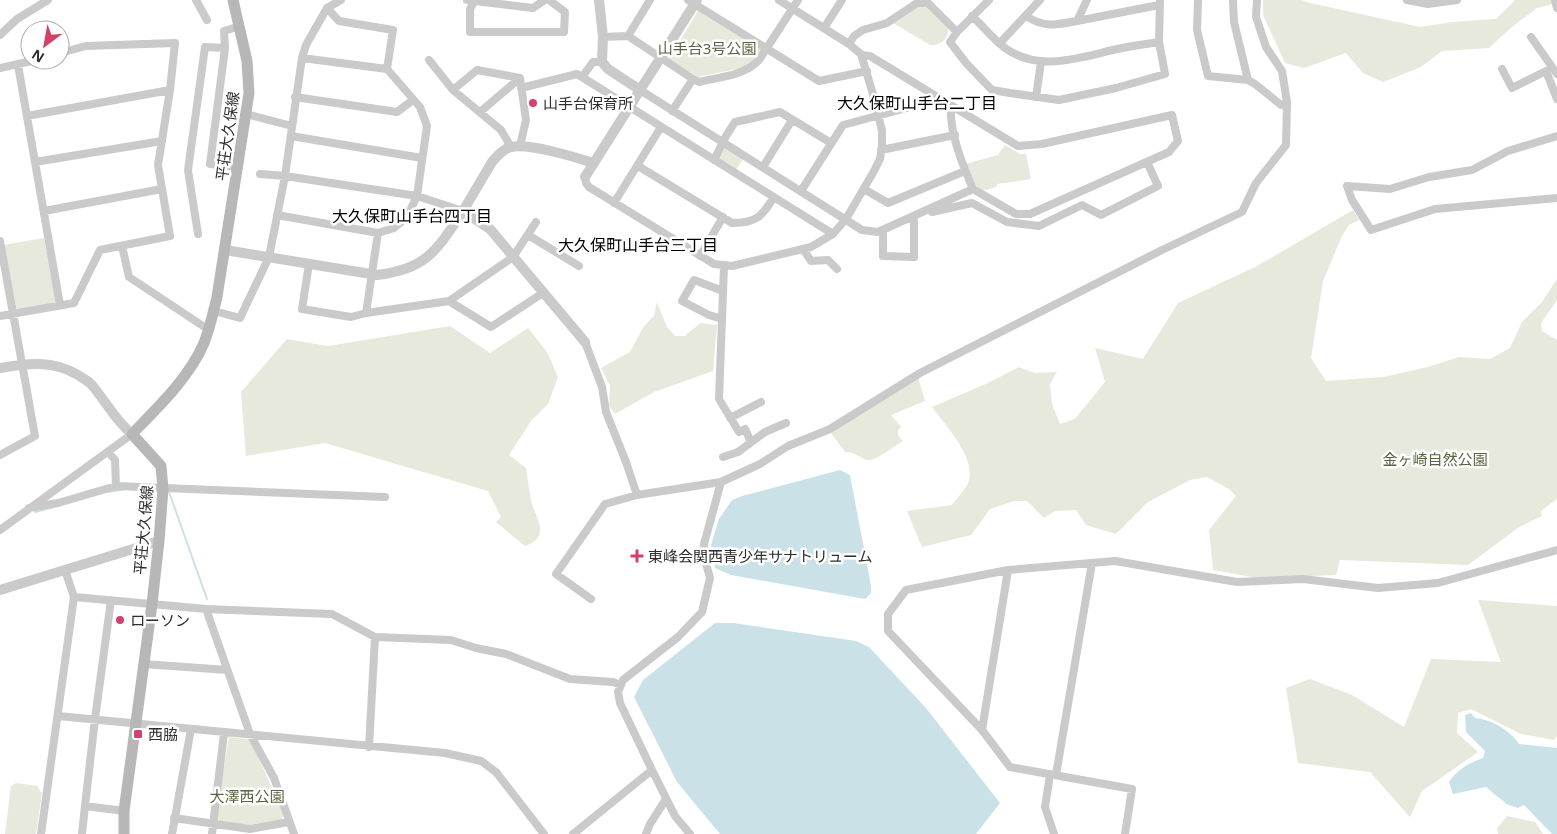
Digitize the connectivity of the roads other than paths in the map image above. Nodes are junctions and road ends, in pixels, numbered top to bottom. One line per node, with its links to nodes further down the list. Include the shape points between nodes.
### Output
1 (48, 0): 35 (street, via 17,19)
2 (196, 0): 30 (street)
3 (233, 0): 32 (main road, 平荘大久保線)
4 (340, 0): 24 (street)
5 (547, 0): 20 (street, via 565,12 564,32 470,32); 25 (street, via 532,8)
6 (598, 0): 37 (street)
7 (650, 0): 36 (street)
8 (779, 0): 26 (street)
9 (798, 0): 26 (street)
10 (842, 0): 33 (street)
11 (989, 0): 28 (street)
12 (1040, 0): 29 (street)
13 (1087, 0): 31 (street)
14 (1198, 0): 60 (street, via 1197,30 1208,76)
15 (1234, 0): 60 (street, via 1234,22)
16 (1257, 0): 70 (street, via 1256,17 1266,47 1282,71)
17 (1407, 0): 18 (street, via 1428,4)
18 (1457, 0)
19 (1555, 0): 27 (street)
20 (472, 1): 25 (street)
21 (693, 1): 43 (street); 47 (street)
22 (929, 1): 34 (street); 41 (street, via 917,3 887,23 863,30)
23 (1159, 2): 31 (street); 39 (street)
24 (328, 4): 46 (street); 53 (street, via 339,21 393,30)
25 (525, 4)
26 (793, 8): 33 (street); 43 (street)
27 (1557, 8)
28 (972, 16): 34 (street); 40 (street)
29 (1026, 16): 31 (street, via 1048,26); 40 (street)
30 (207, 20)
31 (1077, 21)
32 (240, 26): 42 (street, via 224,31); 75 (main road, 平荘大久保線, via 247,60 249,93)
33 (824, 28): 41 (street)
34 (956, 32): 66 (street, via 950,42 992,90)
35 (0, 35)
36 (628, 36): 37 (street); 47 (street)
37 (603, 37): 49 (street)
38 (1531, 37): 56 (street)
39 (1159, 42): 50 (street, via 1068,61); 66 (street, via 1165,74 1059,100)
40 (1000, 43): 50 (street, via 1026,58)
41 (849, 44): 45 (street)
42 (225, 48): 95 (street, via 210,164); 119 (street, via 205,47 188,170)
43 (766, 49): 55 (street, via 818,81); 59 (street, via 753,67 744,72 699,82)
44 (70, 50): 62 (street, via 86,46 175,43)
45 (861, 54): 55 (street); 67 (street, via 870,56)
46 (302, 58): 53 (street); 65 (street)
47 (660, 58): 59 (street); 64 (street)
48 (430, 60): 63 (street)
49 (602, 62): 57 (street, via 593,62); 64 (street, via 608,70)
50 (1041, 62): 66 (street)
51 (18, 65): 52 (street); 76 (street)
52 (0, 68)
53 (387, 69): 69 (street)
54 (1502, 69): 68 (street, via 1512,88 1546,71)
55 (867, 71): 77 (street)
56 (1557, 74)
57 (582, 77): 61 (street, via 577,74); 72 (street)
58 (520, 78): 61 (street); 63 (street, via 477,70); 74 (street)
59 (693, 79): 73 (street)
60 (1248, 80): 70 (street, via 1281,105)
61 (521, 88): 87 (street, via 526,120)
62 (170, 90): 76 (street); 84 (street)
63 (453, 90): 74 (street)
64 (640, 90): 72 (street); 73 (street)
65 (295, 97): 69 (street, via 397,112); 79 (street)
66 (1036, 97)
67 (940, 99): 71 (street); 77 (street)
68 (1557, 99)
69 (414, 100): 89 (street, via 427,126)
70 (1287, 102): 156 (street, via 1286,145 1256,183 1242,212 928,369 830,429 788,446)
71 (951, 106): 81 (street); 92 (street, via 1018,146 1042,144 1172,115 1178,141 1168,152)
72 (629, 107): 80 (street); 93 (street)
73 (672, 111): 85 (street)
74 (480, 112): 87 (street)
75 (246, 114): 79 (street); 95 (main road, 平荘大久保線)
76 (27, 116): 91 (street)
77 (878, 116): 86 (street, via 842,125); 88 (street, via 882,131)
78 (792, 120): 85 (street, via 780,112 735,122); 86 (street); 96 (street)
79 (292, 126): 82 (street)
80 (661, 127): 90 (street); 94 (street)
81 (955, 135): 88 (street); 97 (street)
82 (292, 136): 89 (street); 99 (street)
83 (1557, 136): 107 (street, via 1508,151 1472,170 1429,177 1390,189 1347,186 1370,230 1435,209)
84 (162, 141): 91 (street); 101 (street, via 158,165)
85 (724, 143): 90 (street); 96 (street)
86 (831, 143): 104 (street)
87 (516, 147): 93 (street); 111 (street, via 498,155 492,162)
88 (881, 150): 102 (street)
89 (422, 158): 105 (street)
90 (714, 160): 106 (street)
91 (35, 162): 110 (street)
92 (1147, 162): 103 (street, via 1030,214 1016,214); 109 (street, via 1158,186 1101,215 1082,205 1039,226 1007,222 972,203 932,212)
93 (593, 163): 100 (street)
94 (638, 166): 108 (street); 114 (street)
95 (238, 167): 125 (main road, 平荘大久保線)
96 (762, 167): 104 (street)
97 (965, 170): 102 (street, via 888,203); 103 (street)
98 (260, 174): 99 (street)
99 (285, 176): 105 (street); 112 (street)
100 (585, 177): 108 (street, via 589,187)
101 (162, 189): 110 (street); 123 (street, via 170,236)
102 (864, 189): 115 (street)
103 (974, 189): 109 (street)
104 (801, 191): 115 (street)
105 (417, 196): 111 (street); 118 (street, via 408,217 394,228)
106 (774, 197): 114 (street, via 761,216 747,223 732,223); 120 (street)
107 (1557, 198)
108 (614, 203): 127 (street)
109 (929, 209): 113 (street)
110 (44, 211): 138 (street)
111 (462, 211): 129 (street, via 490,229); 134 (street, via 438,248 424,260 398,272)
112 (277, 215): 118 (street); 128 (street)
113 (914, 216): 117 (street); 117 (street, via 914,257 883,256)
114 (723, 217): 127 (street)
115 (846, 219): 117 (street, via 862,230); 120 (street)
116 (536, 222): 121 (street)
117 (883, 230)
118 (378, 233): 134 (street)
119 (198, 234)
120 (833, 234): 124 (street)
121 (528, 235): 129 (street); 131 (street)
122 (0, 241): 126 (street)
123 (122, 246): 138 (street, via 100,250 74,303); 144 (street, via 129,277)
124 (803, 249): 132 (street); 133 (street, via 811,261 828,260)
125 (225, 250): 128 (street); 139 (main road, 平荘大久保線)
126 (1, 254): 140 (street)
127 (700, 256): 132 (street)
128 (269, 257): 130 (street); 139 (street, via 240,318)
129 (513, 257): 136 (street); 137 (street)
130 (309, 264): 134 (street); 141 (street, via 302,308 351,317)
131 (579, 266)
132 (724, 266): 135 (street)
133 (837, 269)
134 (371, 274): 141 (street)
135 (723, 291): 143 (street); 143 (street, via 694,280 682,301)
136 (544, 293): 137 (street, via 491,327); 145 (street)
137 (449, 301): 141 (street)
138 (60, 305): 140 (street)
139 (214, 311): 144 (main road, 平荘大久保線)
140 (12, 313): 142 (street); 146 (street)
141 (366, 313)
142 (0, 316)
143 (722, 319): 149 (street, via 719,400)
144 (209, 330): 151 (main road, 平荘大久保線, via 184,375)
145 (585, 342): 159 (street, via 602,386 606,412)
146 (22, 364): 147 (street); 151 (street, via 48,363 89,382 121,425); 154 (street, via 35,436)
147 (0, 368)
148 (761, 402): 149 (street)
149 (730, 418): 152 (street, via 739,432 745,429)
150 (786, 423): 152 (street)
151 (132, 434): 153 (street); 158 (main road, 平荘大久保線, via 160,466)
152 (751, 442): 155 (street, via 738,452)
153 (108, 453): 157 (street, via 115,460); 161 (street)
154 (0, 456)
155 (723, 457)
156 (722, 482): 159 (street); 177 (street, via 704,544 710,578 702,612 678,637 628,675)
157 (116, 486): 158 (street); 161 (street)
158 (163, 489): 160 (street); 163 (main road, 平荘大久保線)
159 (637, 495): 170 (street, via 605,504 556,574)
160 (385, 497)
161 (29, 508): 162 (street)
162 (0, 530)
163 (159, 541): 166 (street); 172 (main road, 平荘大久保線)
164 (1557, 550): 165 (street, via 1438,583 1378,588 1304,579 1237,582 1115,561)
165 (1092, 563): 167 (street); 187 (street)
166 (65, 570): 168 (street); 169 (street)
167 (1008, 570): 182 (street); 182 (street, via 906,590 888,614 888,631)
168 (0, 590)
169 (74, 597): 171 (street); 178 (street)
170 (591, 598)
171 (111, 600): 172 (street); 179 (street)
172 (152, 604): 173 (street); 175 (main road, 平荘大久保線)
173 (206, 609): 174 (street, via 332,614); 176 (street)
174 (374, 637): 177 (street, via 451,640 506,654 570,679); 185 (street)
175 (144, 664): 176 (street); 180 (main road, 平荘大久保線)
176 (227, 670): 184 (street)
177 (621, 685): 186 (street, via 618,692 620,702)
178 (58, 716): 179 (street); 195 (street)
179 (95, 719): 180 (street); 189 (street)
180 (136, 722): 181 (street); 190 (main road, 平荘大久保線)
181 (191, 729): 183 (street); 191 (street)
182 (982, 730): 187 (street, via 1010,767)
183 (224, 733): 184 (street); 193 (street)
184 (250, 734): 185 (street); 192 (street, via 274,778)
185 (369, 747): 201 (street, via 445,753 481,761 496,772)
186 (652, 770): 188 (street); 202 (street)
187 (1053, 775): 205 (street, via 1045,807); 206 (street, via 1132,789)
188 (666, 800): 203 (street); 204 (street)
189 (85, 806): 190 (street); 196 (street)
190 (124, 811): 197 (main road, 平荘大久保線)
191 (174, 818): 193 (street); 198 (street)
192 (289, 822): 194 (street); 200 (street)
193 (213, 824): 194 (street); 199 (street)
194 (249, 831)
195 (41, 834)
196 (82, 834)
197 (124, 834)
198 (172, 834)
199 (212, 834)
200 (294, 834)
201 (544, 834)
202 (574, 834)
203 (646, 834)
204 (690, 834)
205 (1054, 834)
206 (1125, 834)

